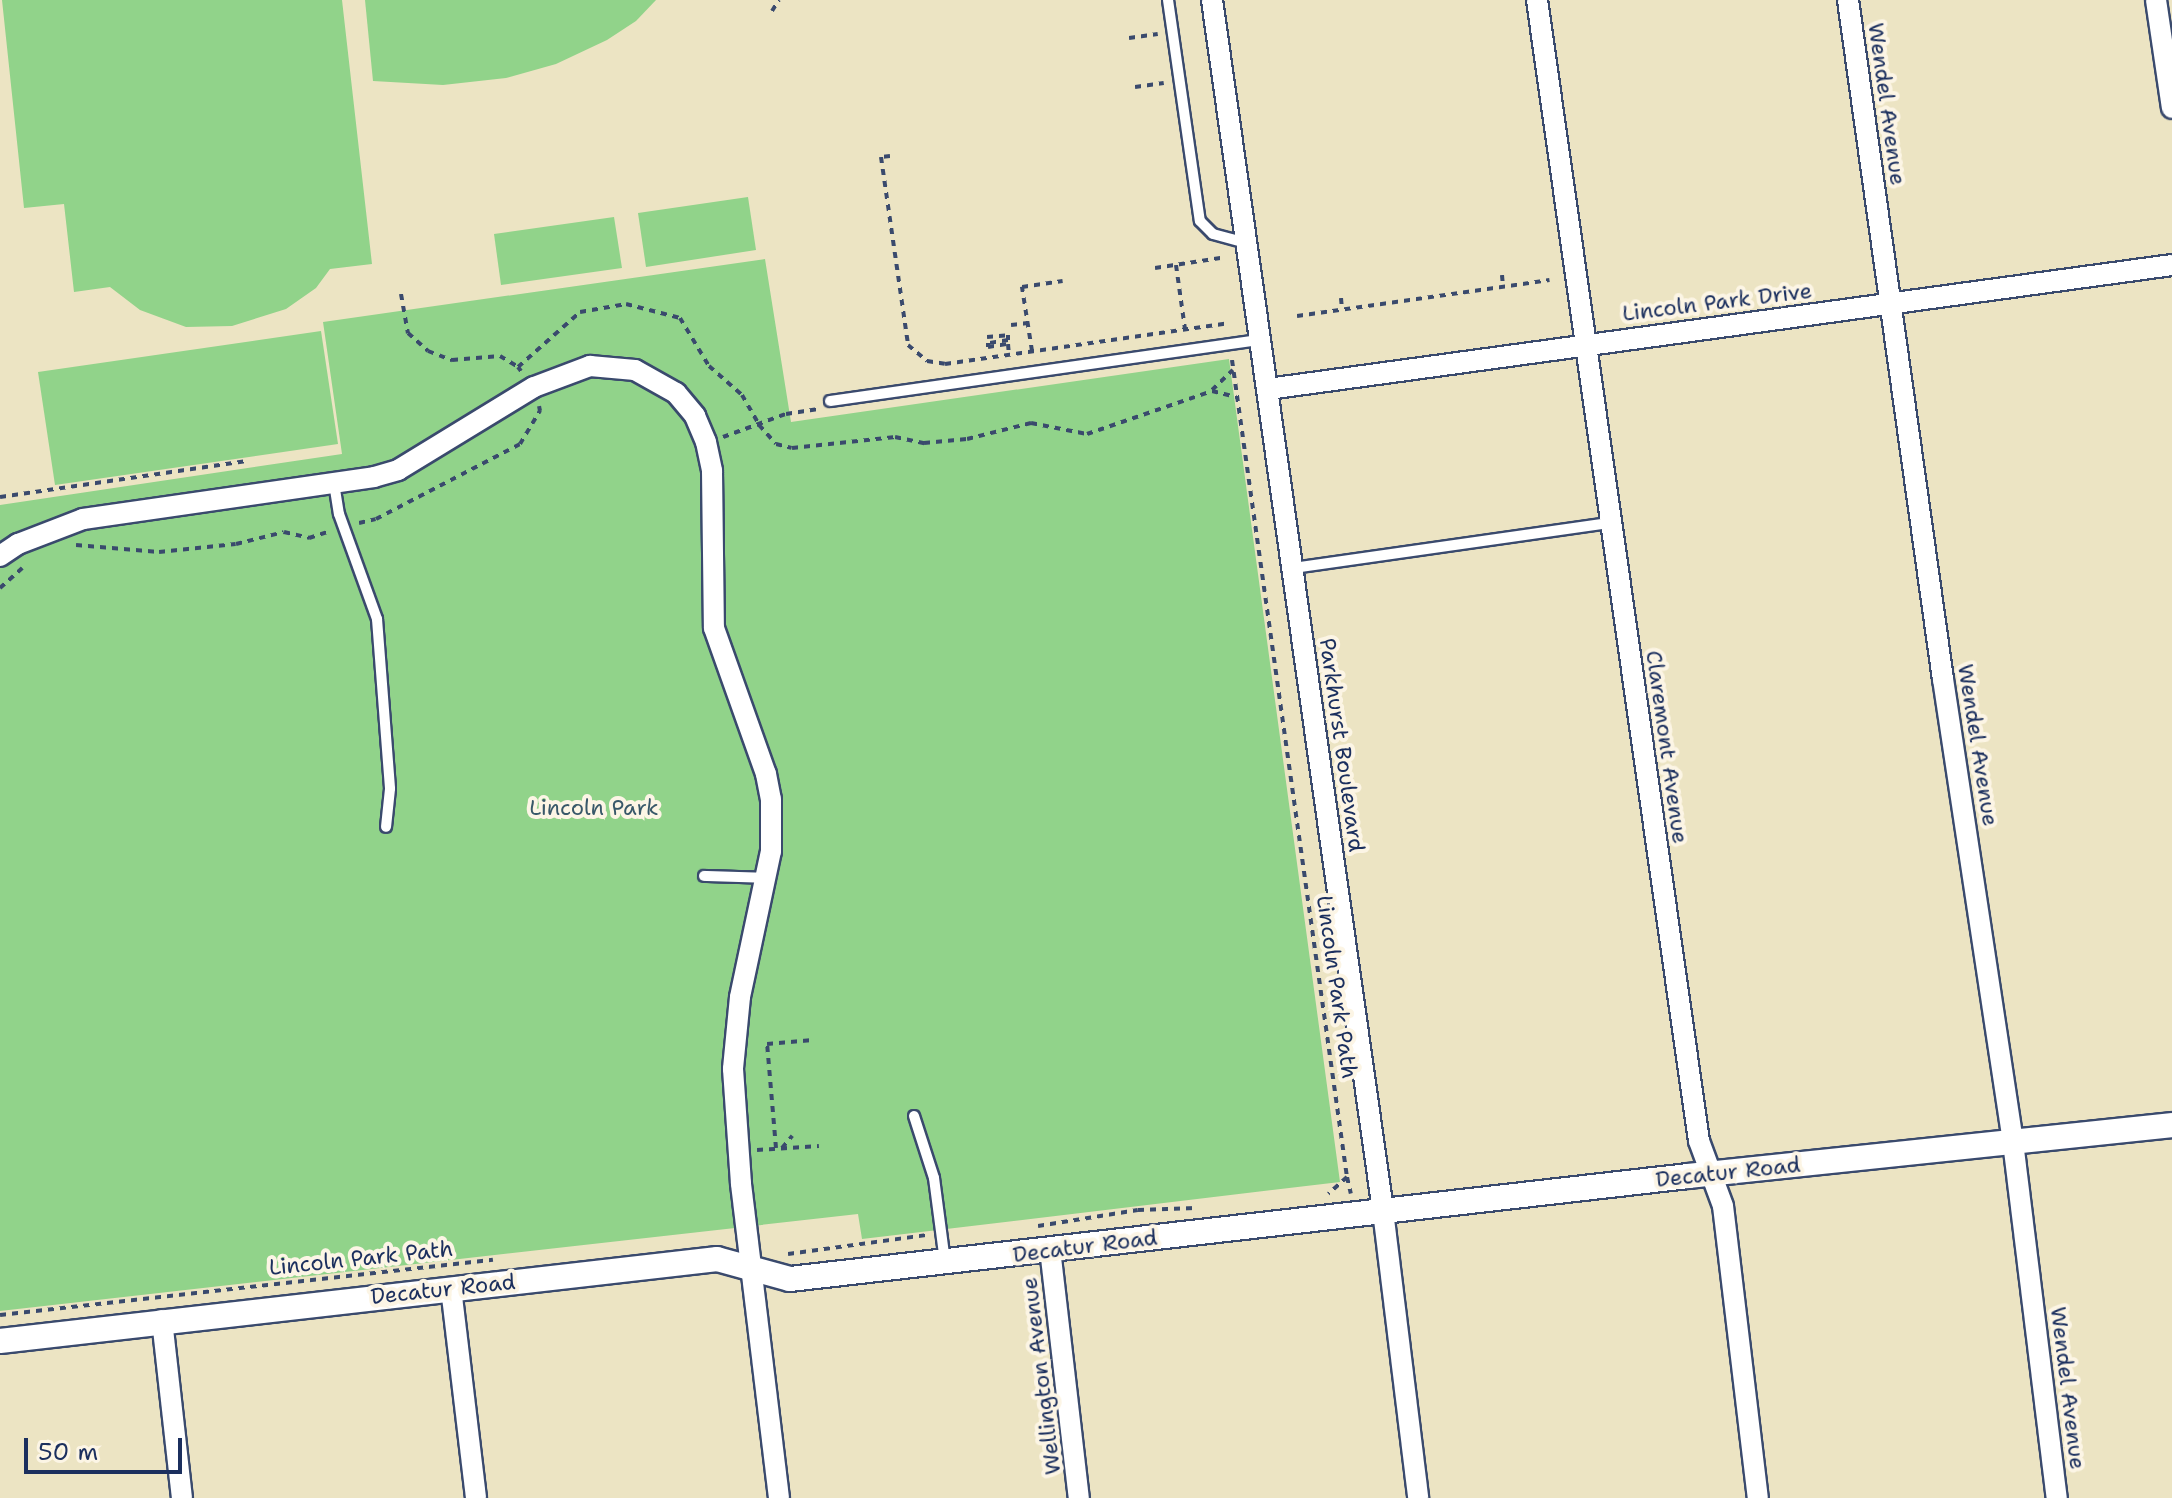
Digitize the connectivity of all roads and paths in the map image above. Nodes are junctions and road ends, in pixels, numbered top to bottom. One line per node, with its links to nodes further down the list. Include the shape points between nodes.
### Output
1 (779, 0): 7 (path)
2 (1168, 0): 14 (lane, via 1200,221 1213,234)
3 (1212, 0): 14 (street, Parkhurst Boulevard)
4 (1537, 0): 38 (street, Claremont Avenue)
5 (1848, 0): 29 (street, Wendel Avenue)
6 (2156, 0): 12 (street)
7 (772, 11)
8 (1158, 34): 9 (path)
9 (1129, 38)
10 (1165, 83): 11 (path)
11 (1135, 87)
12 (2172, 108)
13 (890, 156): 41 (path, via 881,157 908,345 937,364)
14 (1247, 243): 37 (street, Parkhurst Boulevard)
15 (1220, 258): 16 (path)
16 (1176, 265): 18 (path); 35 (path)
17 (2172, 265): 29 (street, Lincoln Park Drive)
18 (1155, 268)
19 (1502, 275): 23 (path)
20 (1549, 280): 23 (path)
21 (1063, 281): 32 (path, via 1022,287)
22 (1448, 284): 26 (path)
23 (1503, 286): 26 (path)
24 (401, 294): 42 (path, via 408,333 428,351 452,360 500,356)
25 (1396, 294): 28 (path)
26 (1450, 294): 28 (path)
27 (1341, 298): 30 (path)
28 (1397, 301): 30 (path)
29 (1891, 305): 38 (street, Lincoln Park Drive); 69 (street, Wendel Avenue)
30 (1342, 309): 31 (path)
31 (1297, 316)
32 (1028, 323): 34 (path); 39 (path)
33 (1228, 323): 35 (path)
34 (1011, 325)
35 (1185, 329): 39 (path)
36 (987, 337): 41 (path, via 1008,335 1008,340 988,347 1008,344)
37 (1261, 340): 45 (street, Parkhurst Boulevard); 48 (lane)
38 (1585, 343): 45 (street, Lincoln Park Drive); 55 (street, Claremont Avenue)
39 (1032, 351): 41 (path)
40 (1231, 353): 43 (path, Lincoln Park Path)
41 (1009, 355)
42 (518, 367): 44 (path); 50 (path, via 580,312 626,304 680,318 709,366 742,395)
43 (1233, 370): 46 (path); 47 (path, Lincoln Park Path)
44 (534, 387): 53 (street, via 419,460 374,477); 56 (path, via 540,411 520,444 376,519); 64 (street, via 590,366 635,370 676,393 695,416 712,471 714,628 771,799)
45 (1268, 389): 60 (street, Parkhurst Boulevard)
46 (1212, 391): 47 (path); 50 (path, via 1087,434 1031,423 967,439 924,443 895,437 792,448 776,444)
47 (1237, 397): 74 (path, Lincoln Park Path)
48 (830, 401)
49 (802, 412): 50 (path)
50 (759, 425): 51 (path)
51 (717, 439)
52 (248, 461): 54 (path)
53 (334, 483): 56 (lane); 58 (street, via 83,519)
54 (0, 497)
55 (1611, 523): 60 (lane); 73 (street, Claremont Avenue, via 1699,1141)
56 (345, 527): 57 (path, via 309,538 284,532 236,544 159,552); 62 (lane, via 377,619 390,789)
57 (66, 544)
58 (0, 556)
59 (29, 561): 61 (path)
60 (1293, 568): 78 (street, Parkhurst Boulevard)
61 (0, 588)
62 (386, 827)
63 (704, 876): 64 (lane)
64 (766, 878): 85 (street, via 740,997 734,1057)
65 (813, 1040): 71 (path, via 767,1044)
66 (914, 1116): 84 (lane, via 934,1178)
67 (2172, 1125): 69 (street, Decatur Road)
68 (792, 1136): 71 (path)
69 (2013, 1142): 73 (street, Decatur Road); 96 (street, Wendel Avenue)
70 (819, 1146): 71 (path)
71 (779, 1148): 72 (path, via 751,1151)
72 (753, 1161)
73 (1711, 1175): 78 (street, Decatur Road); 95 (street, Claremont Avenue, via 1723,1206)
74 (1347, 1177): 75 (path, via 1329,1194); 76 (path, Lincoln Park Path)
75 (1315, 1195)
76 (1353, 1199)
77 (1197, 1208): 79 (path, via 1138,1210)
78 (1383, 1211): 81 (street, Decatur Road); 94 (street, Parkhurst Boulevard)
79 (1029, 1228)
80 (934, 1235): 82 (path)
81 (1050, 1249): 84 (street, Decatur Road); 93 (street, Wellington Avenue)
82 (777, 1255)
83 (504, 1259): 87 (path, Lincoln Park Path)
84 (945, 1263): 85 (street, Decatur Road, via 790,1279)
85 (752, 1271): 86 (street, Decatur Road, via 717,1259); 92 (street)
86 (451, 1288): 88 (street, Decatur Road); 91 (street)
87 (0, 1315)
88 (162, 1320): 89 (street, Decatur Road); 90 (street)
89 (0, 1341)
90 (182, 1498)
91 (476, 1498)
92 (779, 1498)
93 (1079, 1498)
94 (1418, 1498)
95 (1758, 1498)
96 (2057, 1498)

